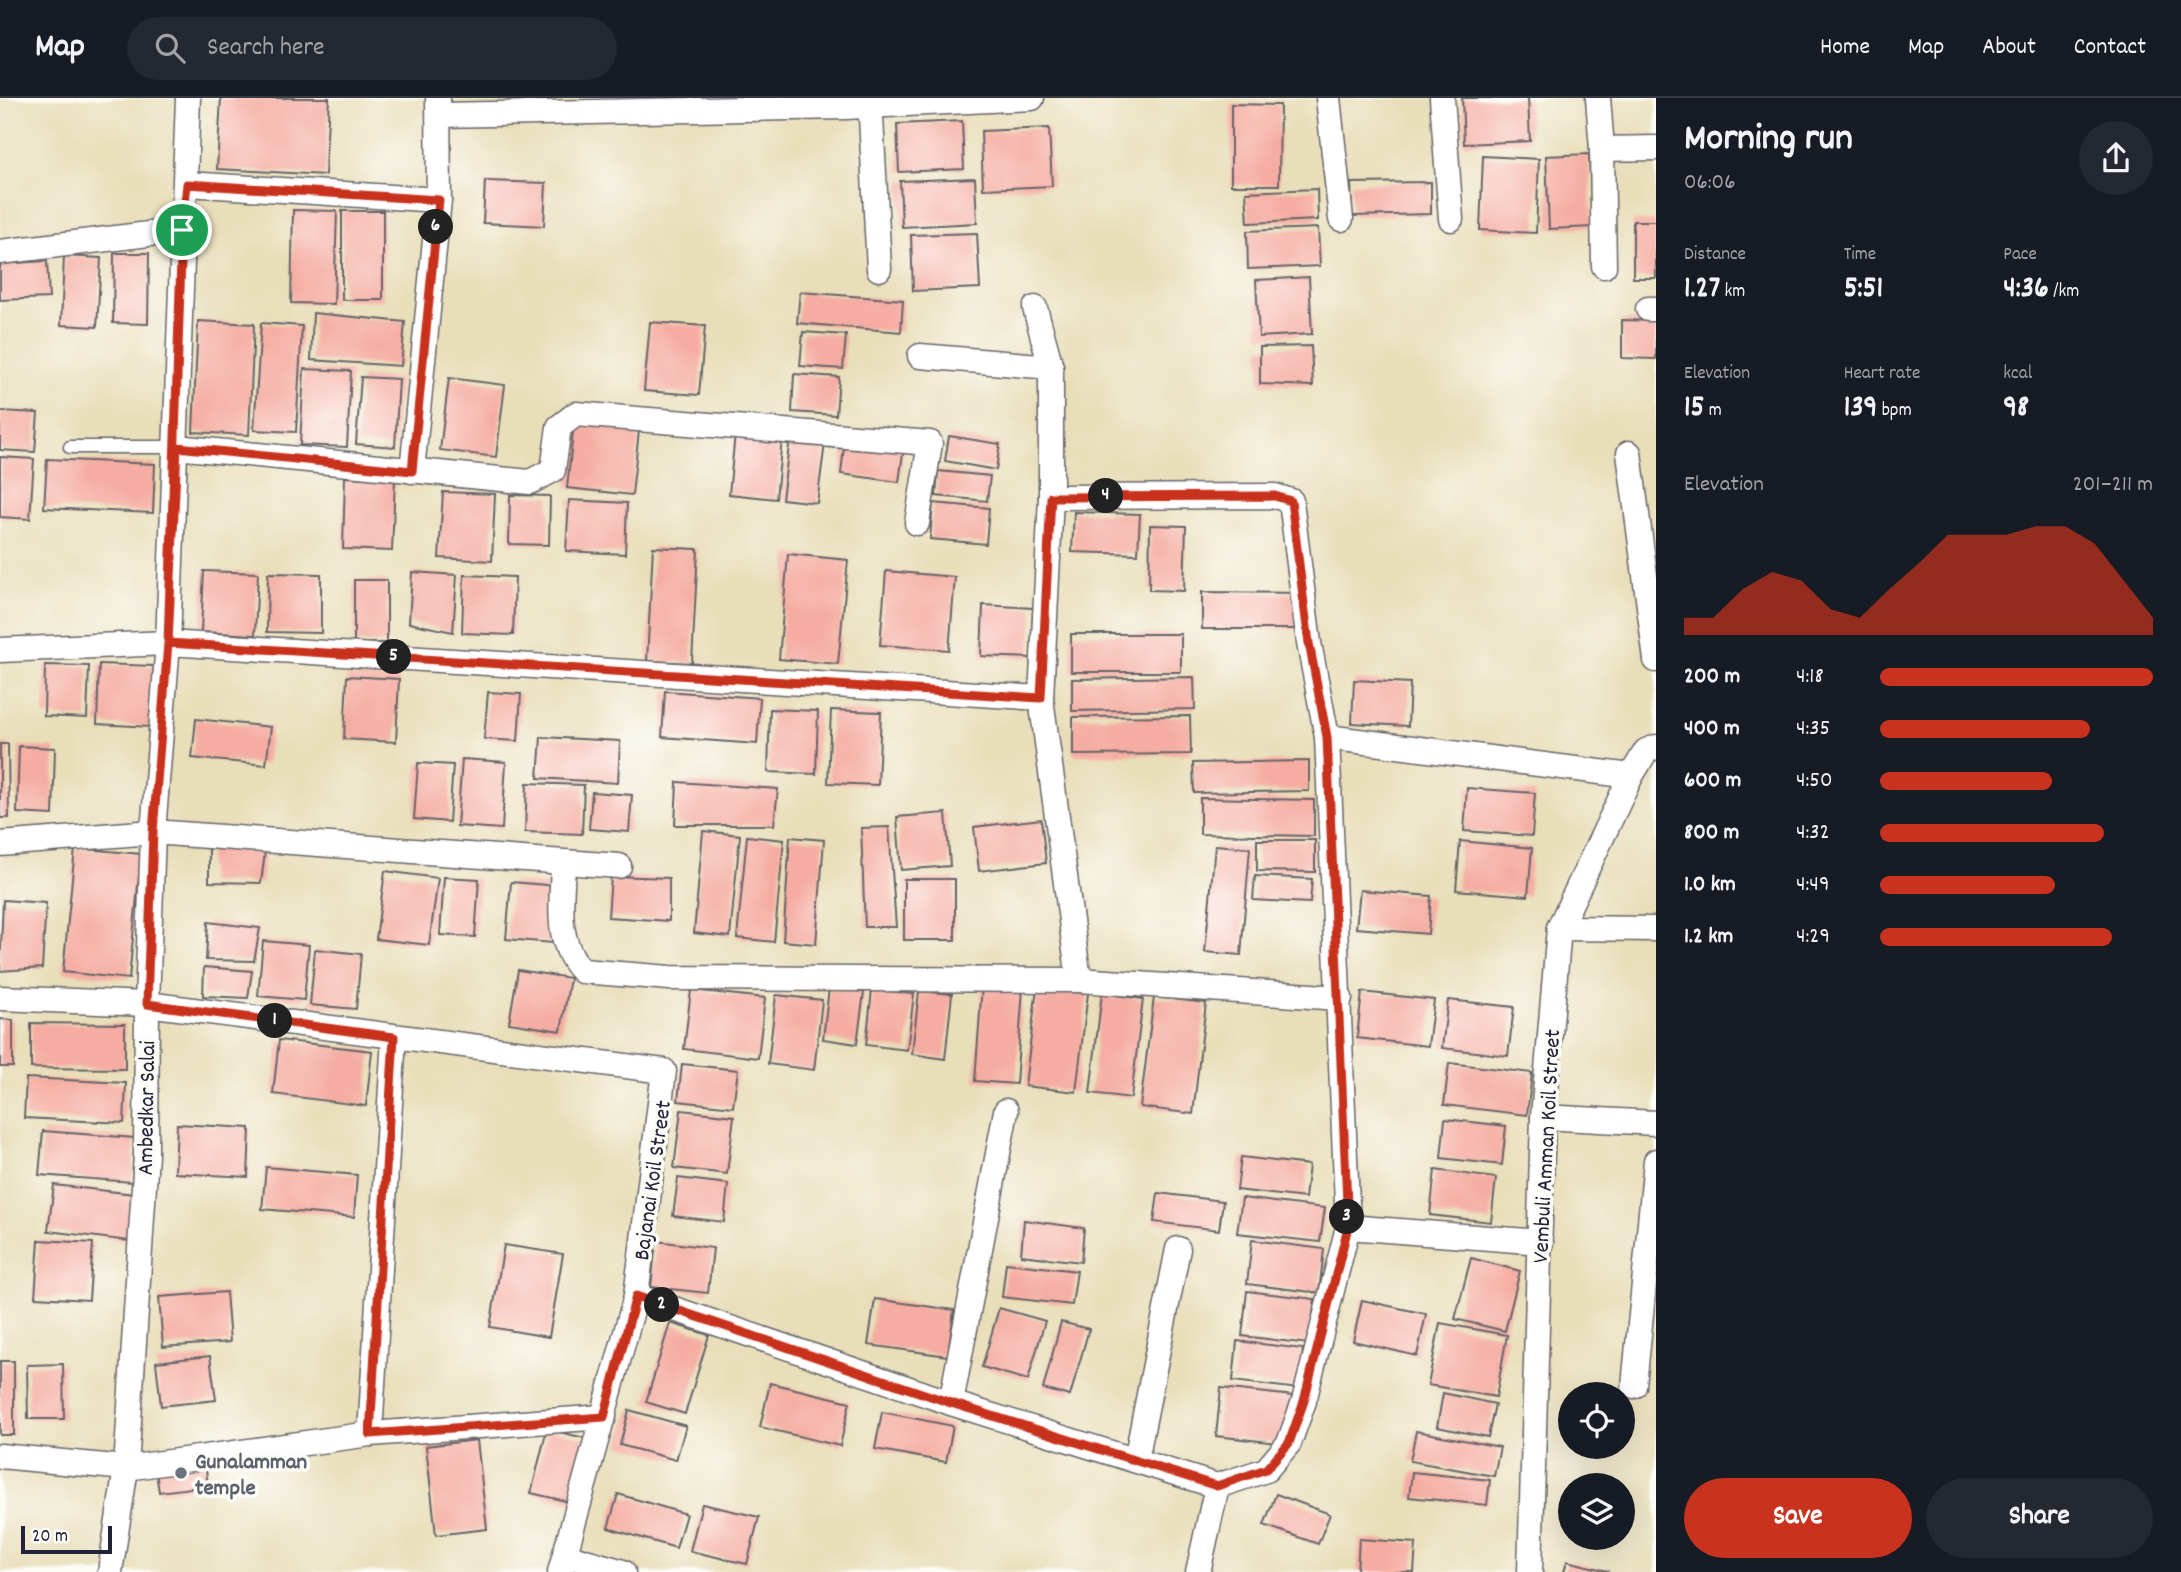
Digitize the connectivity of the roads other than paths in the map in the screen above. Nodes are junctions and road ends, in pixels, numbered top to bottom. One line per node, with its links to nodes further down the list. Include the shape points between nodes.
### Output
1 (188, 98): 10 (street, Ambedkar Salai)
2 (1032, 98): 6 (street)
3 (1328, 98): 12 (street)
4 (1442, 98): 13 (street)
5 (1598, 98): 9 (street)
6 (870, 102): 7 (street); 17 (street)
7 (439, 107): 11 (street)
8 (1656, 148): 9 (street)
9 (1602, 149): 16 (street)
10 (187, 184): 11 (street); 14 (street, Ambedkar Salai)
11 (439, 200): 24 (street)
12 (1342, 219)
13 (1451, 219)
14 (182, 230): 15 (street); 22 (street, Ambedkar Salai)
15 (0, 252)
16 (1604, 266)
17 (879, 269)
18 (1035, 308): 20 (street)
19 (919, 356): 20 (street)
20 (1051, 367): 25 (street)
21 (70, 447): 22 (lane)
22 (177, 447): 24 (street); 27 (street, Ambedkar Salai)
23 (1629, 453): 29 (street)
24 (412, 471): 26 (street, via 530,482 540,479 553,470 559,427 576,414 930,443)
25 (1051, 497): 30 (street); 31 (street, via 1275,496 1291,501 1309,643)
26 (917, 523)
27 (168, 643): 28 (street); 30 (street); 34 (street, Ambedkar Salai)
28 (0, 650)
29 (1656, 660)
30 (1041, 698): 40 (street)
31 (1327, 737): 33 (street); 42 (street)
32 (1656, 747): 33 (street, Vembuli Amman Koil Street, via 1646,751)
33 (1631, 776): 38 (street, Vembuli Amman Koil Street)
34 (153, 832): 35 (street); 36 (street); 43 (street, Ambedkar Salai)
35 (0, 844)
36 (563, 863): 37 (street); 40 (street, via 562,937 569,957 582,971 670,978)
37 (619, 866)
38 (1559, 928): 39 (street); 46 (street, Vembuli Amman Koil Street)
39 (1656, 929)
40 (1079, 980): 42 (street)
41 (0, 998): 43 (street)
42 (1340, 998): 49 (street)
43 (147, 1004): 44 (street); 59 (street, Ambedkar Salai, via 146,1155)
44 (394, 1037): 52 (street, Bajanai Koil Street, via 664,1071); 56 (street)
45 (1006, 1111): 54 (street)
46 (1544, 1117): 47 (street); 50 (street, Vembuli Amman Koil Street)
47 (1656, 1123)
48 (1656, 1161): 53 (street)
49 (1348, 1227): 50 (street); 60 (street, via 1289,1443 1266,1469)
50 (1541, 1242): 65 (street, Vembuli Amman Koil Street)
51 (1178, 1249): 58 (street)
52 (636, 1296): 54 (street); 55 (street, Bajanai Koil Street)
53 (1634, 1382)
54 (951, 1403): 58 (street)
55 (604, 1417): 56 (street); 61 (street, Bajanai Koil Street)
56 (370, 1434): 59 (street)
57 (0, 1456): 59 (street)
58 (1136, 1460): 60 (street)
59 (126, 1468): 62 (street, Ambedkar Salai)
60 (1217, 1486): 64 (street)
61 (562, 1564): 63 (street)
62 (110, 1572)
63 (623, 1572)
64 (1198, 1572)
65 (1530, 1572)

